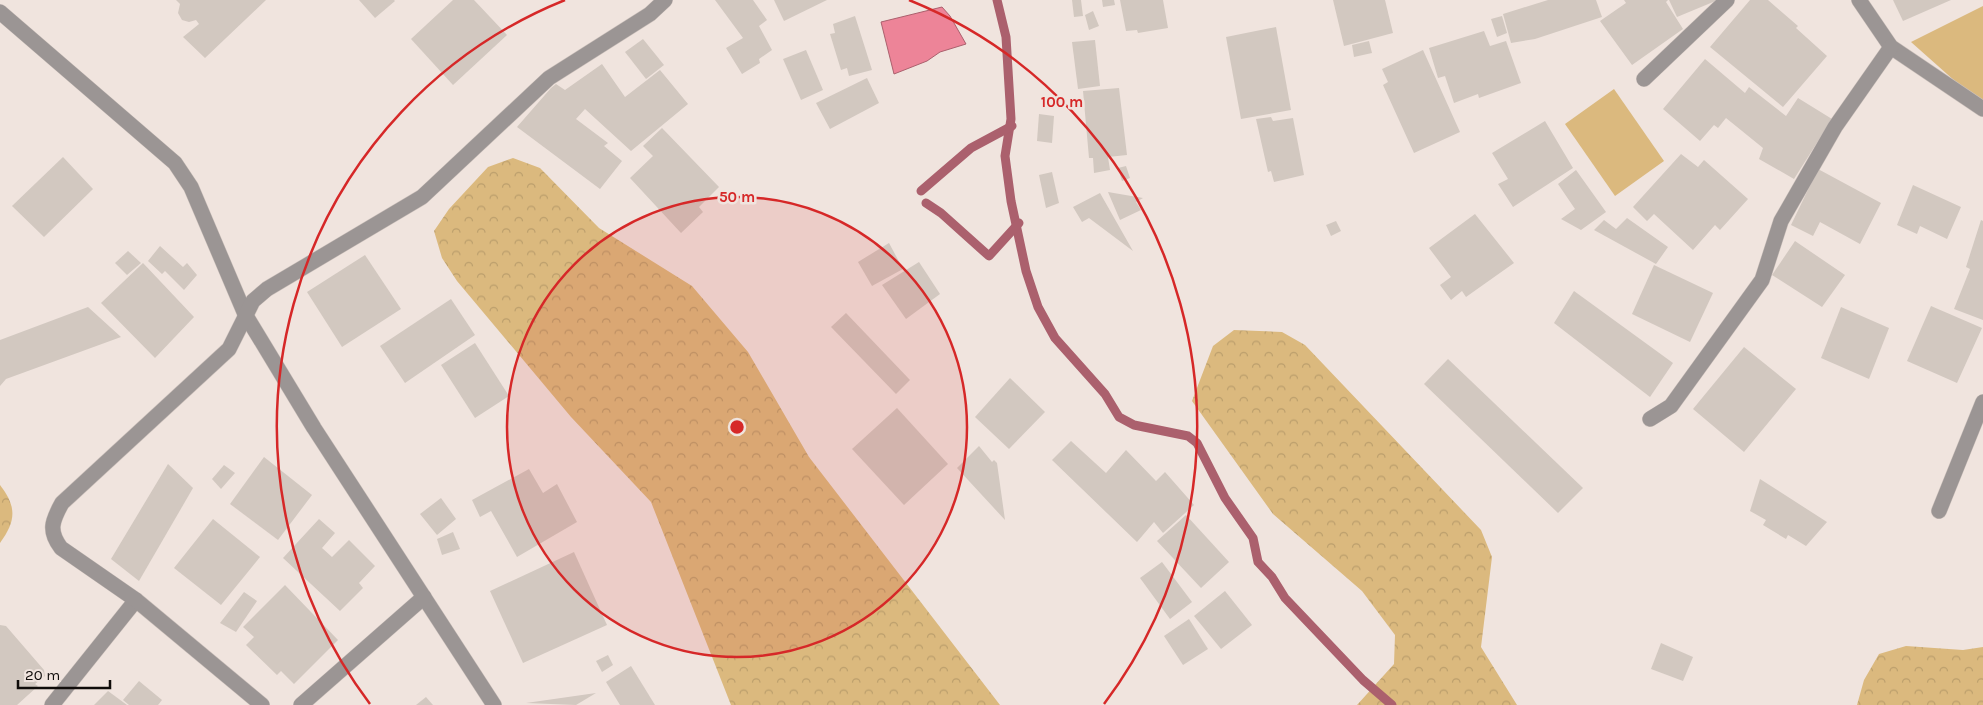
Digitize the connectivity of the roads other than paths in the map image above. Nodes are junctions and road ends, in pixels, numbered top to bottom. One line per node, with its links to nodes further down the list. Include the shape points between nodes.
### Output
1 (665, 0): 8 (street, via 650,14 549,78 422,197 267,289 253,301)
2 (1727, 0): 6 (street)
3 (1859, 0): 5 (street)
4 (0, 12): 8 (street, via 175,163 191,187)
5 (1891, 47): 7 (street); 10 (street, via 1835,127 1781,221 1762,280 1671,406)
6 (1644, 79)
7 (1983, 109)
8 (245, 314): 12 (street, via 314,428); 13 (street, via 229,349 62,503 53,519 53,538 61,548)
9 (1983, 402): 11 (street)
10 (1650, 420)
11 (1939, 511)
12 (424, 597): 16 (street); 17 (street)
13 (136, 600): 14 (street); 15 (street)
14 (52, 705)
15 (262, 705)
16 (301, 705)
17 (494, 705)

